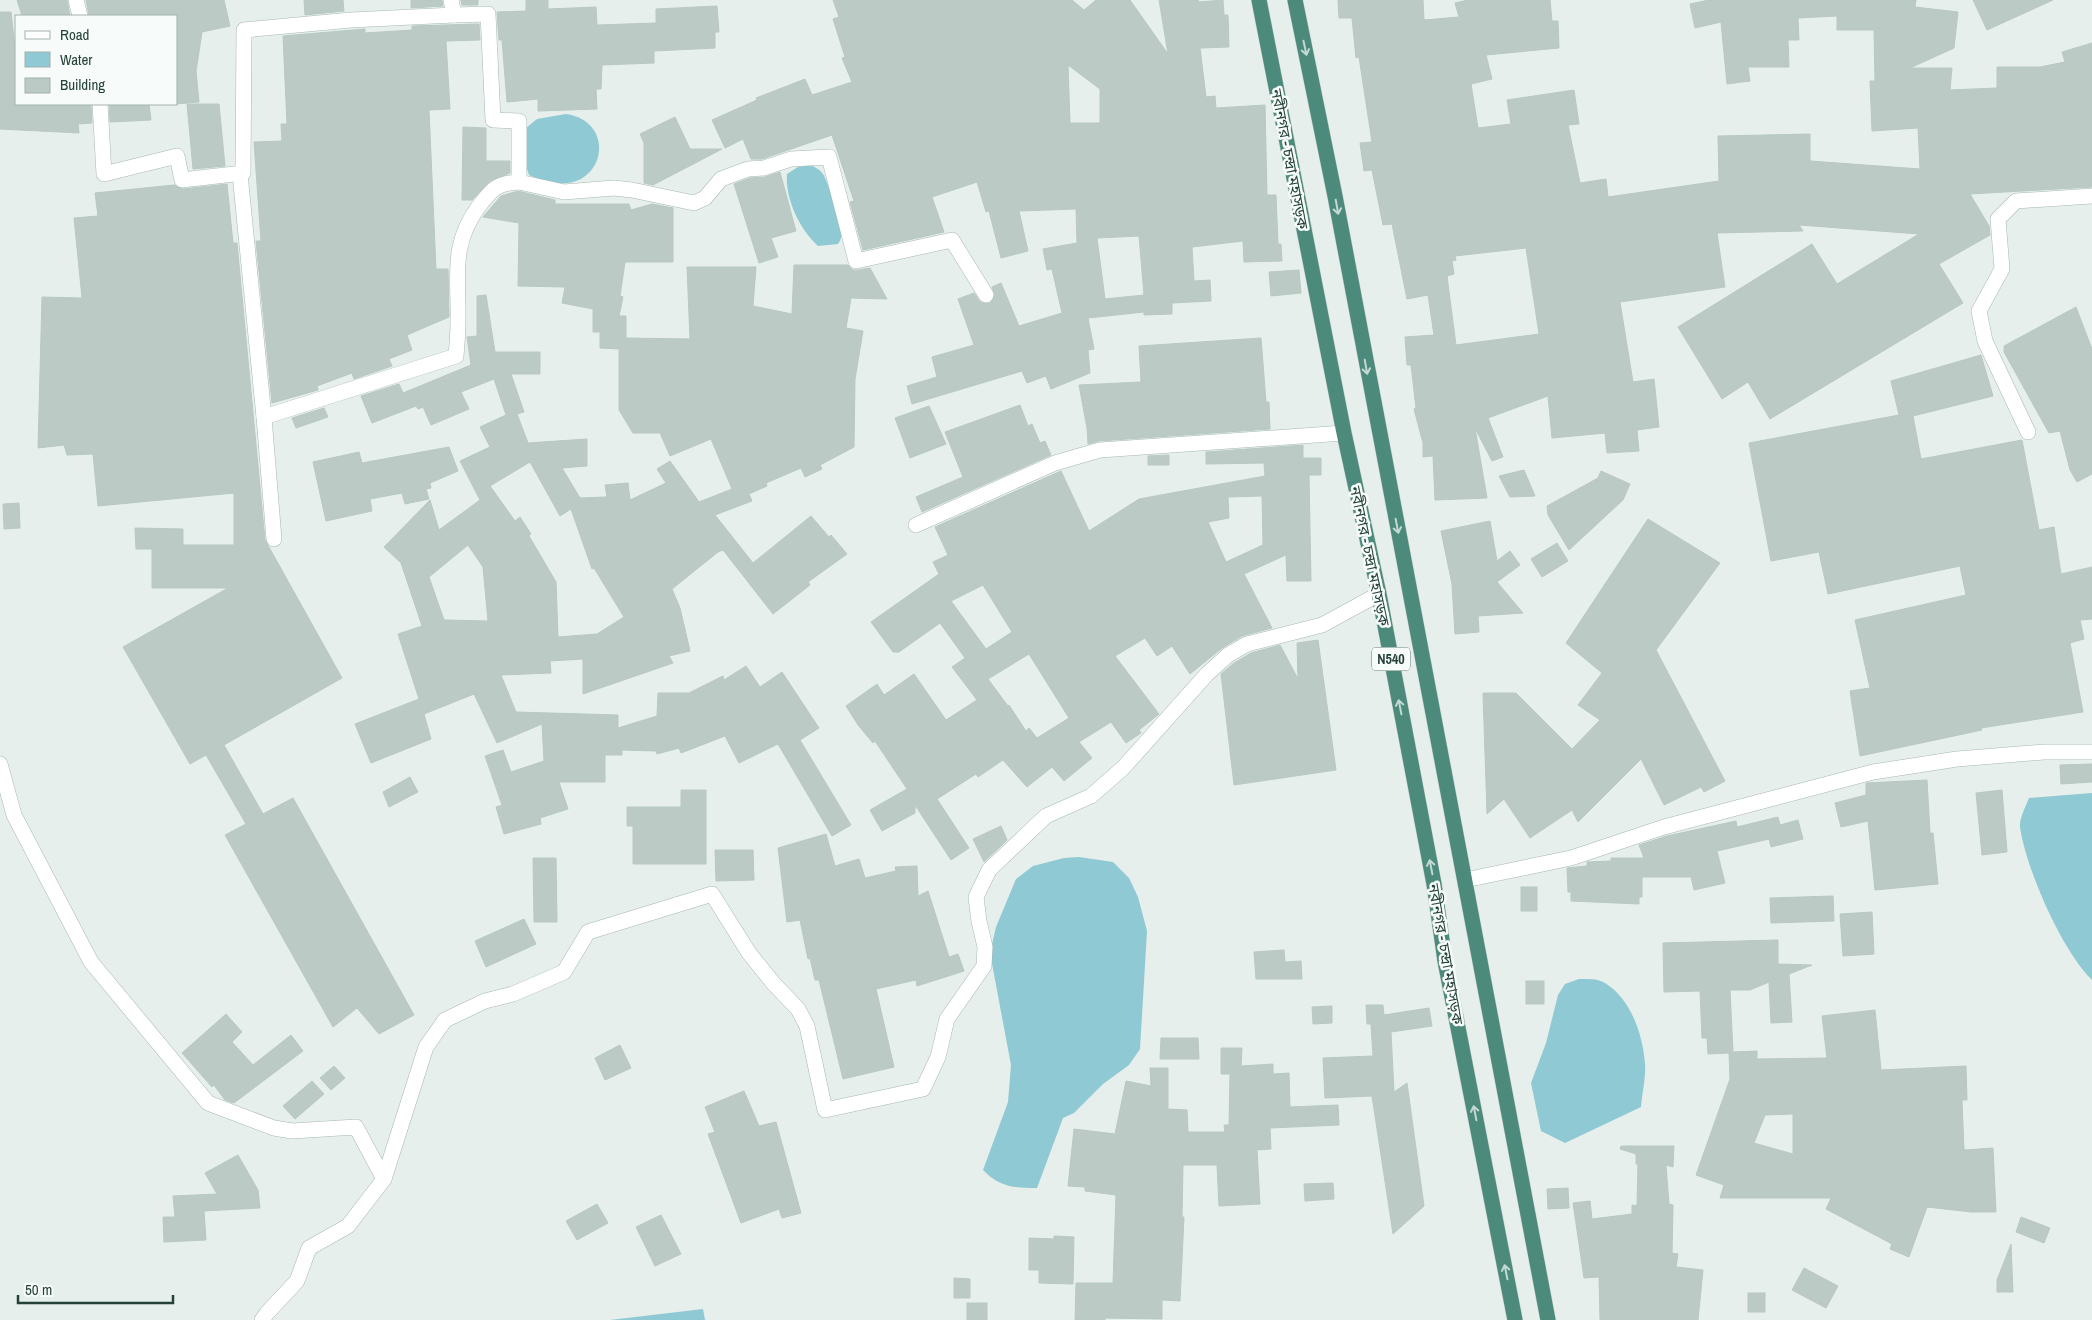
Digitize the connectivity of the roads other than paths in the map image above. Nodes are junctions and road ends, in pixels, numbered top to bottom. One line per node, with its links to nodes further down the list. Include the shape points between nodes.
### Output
1 (76, 0): 5 (street)
2 (1259, 0): 13 (highway, নবীনগর - চন্দ্রা মহাসড়ক / N540)
3 (1295, 0): 19 (highway, নবীনগর - চন্দ্রা মহাসড়ক / N540, one-way to 19)
4 (453, 8): 7 (street, via 244,30 244,173); 8 (street, via 488,14 493,120 519,121)
5 (80, 15)
6 (100, 105): 7 (street, via 104,174 177,156 182,180)
7 (240, 174): 11 (street)
8 (519, 182): 10 (street, via 564,192 614,188 632,190 694,203 705,198 721,178 791,159 828,157 856,261 952,240); 11 (street, via 503,183 490,191 464,228 456,271 456,356)
9 (2092, 196): 12 (street, via 2016,201 1998,219 2002,269 1980,311 1985,341)
10 (986, 295)
11 (264, 418): 15 (street)
12 (2028, 432)
13 (1344, 433): 14 (street, via 1100,450 1055,463); 16 (highway, নবীনগর - চন্দ্রা মহাসড়ক / N540)
14 (916, 525)
15 (274, 539)
16 (1379, 594): 20 (street, via 1322,625 1247,644 1228,655 1123,768 1091,796 1046,816 989,870 976,897 985,947 984,966 947,1020 938,1057 923,1089 825,1110 808,1026 798,1009 749,953 712,894 588,932 564,972 513,994 486,1001 446,1020 426,1047); 22 (highway, নবীনগর - চন্দ্রা মহাসড়ক / N540, one-way to 16, via 1445,961 1434,884)
17 (2092, 752): 19 (street, via 1957,759 1873,772 1664,827 1571,858)
18 (0, 764): 20 (street, via 14,816 91,962 208,1103 292,1132 356,1127)
19 (1465, 880): 23 (highway, নবীনগর - চন্দ্রা মহাসড়ক / N540)
20 (384, 1179): 21 (street, via 348,1226 309,1248 297,1281)
21 (262, 1320)
22 (1515, 1320)
23 (1548, 1320)

